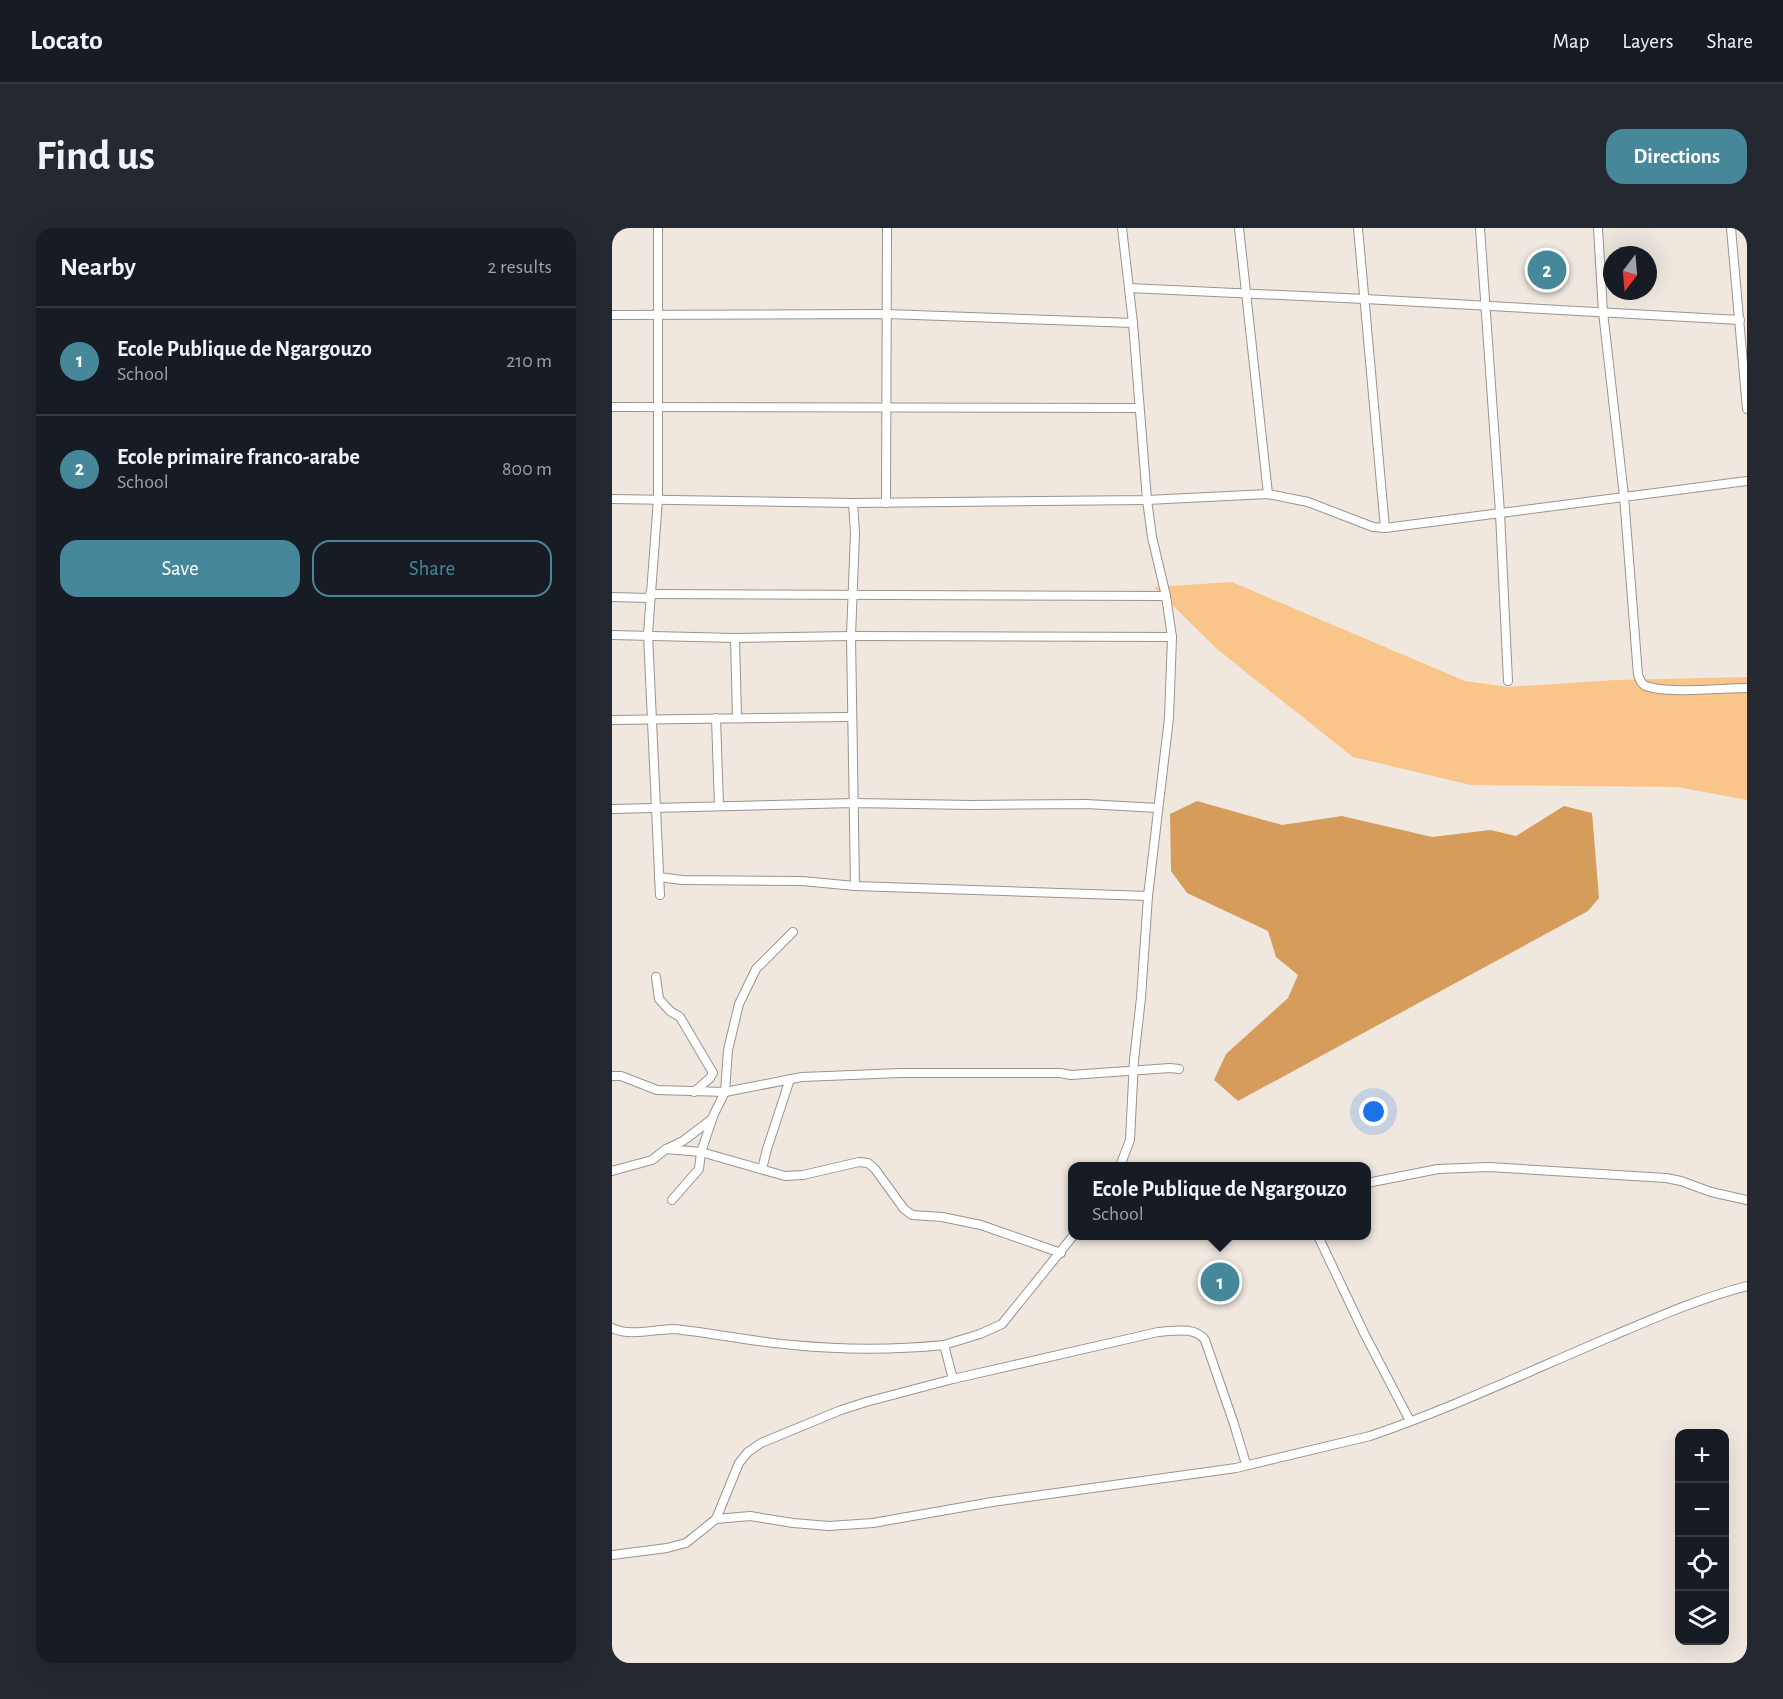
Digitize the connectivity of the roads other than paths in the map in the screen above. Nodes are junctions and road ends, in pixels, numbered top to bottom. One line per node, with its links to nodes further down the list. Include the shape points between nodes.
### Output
1 (658, 228): 16 (street)
2 (887, 228): 14 (street)
3 (1122, 228): 9 (street)
4 (1239, 228): 10 (street)
5 (1358, 228): 11 (street)
6 (1480, 228): 12 (street)
7 (1598, 228): 13 (street)
8 (1731, 228): 17 (street)
9 (1129, 288): 10 (street); 18 (street)
10 (1245, 293): 11 (street); 25 (street)
11 (1365, 299): 12 (street); 33 (street)
12 (1484, 306): 13 (street); 32 (street)
13 (1603, 312): 17 (street); 26 (street)
14 (887, 314): 16 (street); 18 (street); 21 (street)
15 (612, 315): 16 (street)
16 (658, 315): 20 (street)
17 (1740, 320): 23 (street)
18 (1133, 323): 22 (street)
19 (612, 407): 20 (street)
20 (658, 407): 21 (street); 28 (street)
21 (887, 408): 22 (street); 31 (street)
22 (1139, 408): 29 (street)
23 (1747, 410)
24 (1747, 481): 26 (street)
25 (1268, 494): 29 (street); 33 (street, via 1308,502)
26 (1624, 496): 32 (street); 44 (street, via 1634,641 1641,683 1667,690)
27 (612, 499): 28 (street)
28 (658, 499): 30 (street); 34 (street)
29 (1147, 500): 31 (street); 36 (street)
30 (854, 503): 31 (street); 35 (street)
31 (886, 503)
32 (1500, 513): 33 (street); 43 (street)
33 (1384, 528)
34 (650, 596): 35 (street); 37 (street); 38 (street)
35 (852, 596): 36 (street); 40 (street)
36 (1166, 596): 41 (street)
37 (612, 597)
38 (648, 634): 39 (street); 42 (street); 48 (street)
39 (612, 635)
40 (851, 636): 41 (street); 42 (street); 46 (street)
41 (1172, 637): 53 (street, via 1169,718)
42 (735, 638): 45 (street)
43 (1508, 681)
44 (1747, 688)
45 (738, 717): 46 (street); 47 (street)
46 (851, 717): 50 (street)
47 (716, 718): 48 (street); 51 (street)
48 (652, 719): 49 (street); 52 (street)
49 (612, 720)
50 (854, 803): 51 (street); 53 (street); 56 (street)
51 (719, 806): 52 (street)
52 (655, 808): 54 (street); 55 (street)
53 (1158, 808): 58 (street)
54 (612, 809)
55 (659, 877): 56 (street); 57 (street)
56 (855, 886): 58 (street)
57 (660, 895)
58 (1148, 896): 62 (street)
59 (793, 932): 66 (street, via 756,969 739,1004 728,1050)
60 (656, 977): 65 (street, via 659,999 680,1017 712,1073)
61 (1179, 1069): 62 (street)
62 (1133, 1070): 64 (street, via 1071,1076 901,1073); 70 (street, via 1130,1140)
63 (612, 1076): 65 (street, via 657,1090)
64 (790, 1079): 66 (street); 71 (street)
65 (694, 1092): 66 (street)
66 (724, 1092): 67 (street)
67 (712, 1119): 68 (street); 69 (street)
68 (666, 1149): 69 (street); 72 (street, via 652,1160)
69 (701, 1152): 71 (street); 74 (street, via 699,1169)
70 (1122, 1162)
71 (762, 1169): 78 (street, via 785,1176 803,1175 868,1163 912,1215 981,1225)
72 (612, 1171)
73 (1371, 1182): 75 (street, via 1438,1169 1489,1167 1666,1178)
74 (672, 1200)
75 (1747, 1200)
76 (1070, 1240): 78 (street)
77 (1320, 1240): 83 (street)
78 (1061, 1252): 81 (street, via 1002,1324)
79 (1747, 1286): 83 (street, via 1661,1316)
80 (612, 1328): 81 (street, via 620,1332 674,1329 851,1350)
81 (944, 1345): 82 (street)
82 (953, 1379): 84 (street, via 1158,1332 1193,1331 1205,1340); 85 (street, via 866,1402 761,1443 739,1463)
83 (1410, 1421): 84 (street, via 1370,1436)
84 (1246, 1464): 85 (street, via 873,1523 829,1526 750,1516)
85 (716, 1519): 86 (street, via 686,1543)
86 (615, 1552)

